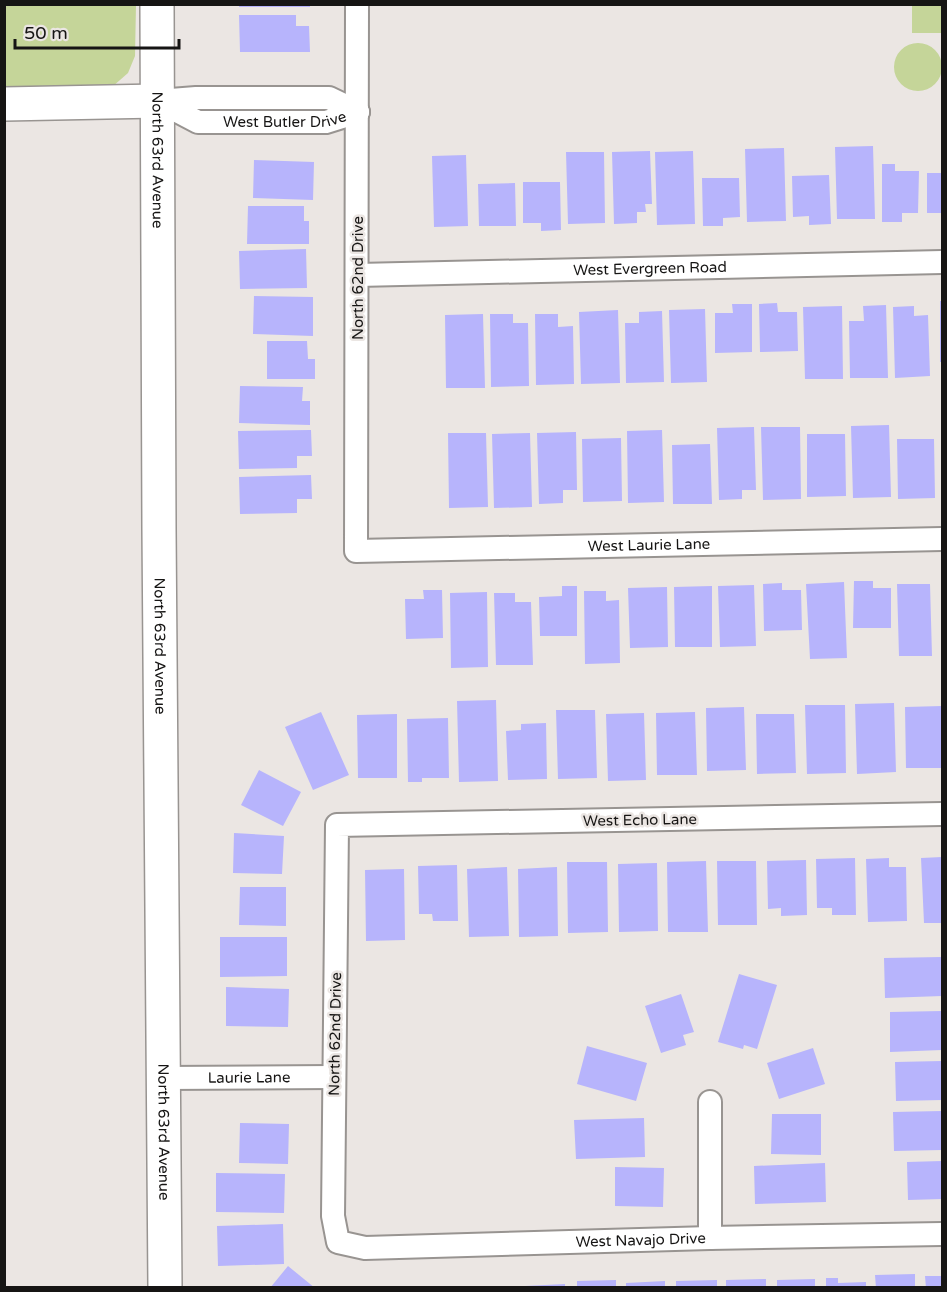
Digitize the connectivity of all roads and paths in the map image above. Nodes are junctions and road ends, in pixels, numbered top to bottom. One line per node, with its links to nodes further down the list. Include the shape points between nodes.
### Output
1 (157, 4): 4 (street, North 63rd Avenue)
2 (357, 4): 6 (street, North 62nd Drive)
3 (248, 99): 4 (street, West Butler Drive); 6 (street, West Butler Drive, via 329,98); 7 (street)
4 (158, 101): 5 (street, West Butler Drive); 7 (street, West Butler Drive, via 198,122); 15 (street, North 63rd Avenue)
5 (4, 104)
6 (358, 112): 7 (street, West Butler Drive, via 326,122); 9 (street, North 62nd Drive)
7 (247, 123)
8 (942, 262): 9 (street, West Evergreen Road)
9 (358, 275): 11 (street, North 62nd Drive)
10 (942, 539): 11 (street, West Laurie Lane)
11 (356, 551)
12 (942, 814): 13 (street, West Echo Lane)
13 (337, 825): 14 (street, North 62nd Drive)
14 (334, 1077): 15 (street, Laurie Lane); 19 (street, North 62nd Drive, via 333,1216)
15 (163, 1078): 20 (street, North 63rd Avenue)
16 (710, 1102): 18 (street)
17 (942, 1234): 18 (street, West Navajo Drive)
18 (710, 1238): 19 (street, West Navajo Drive, via 365,1248)
19 (338, 1242)
20 (165, 1287)

